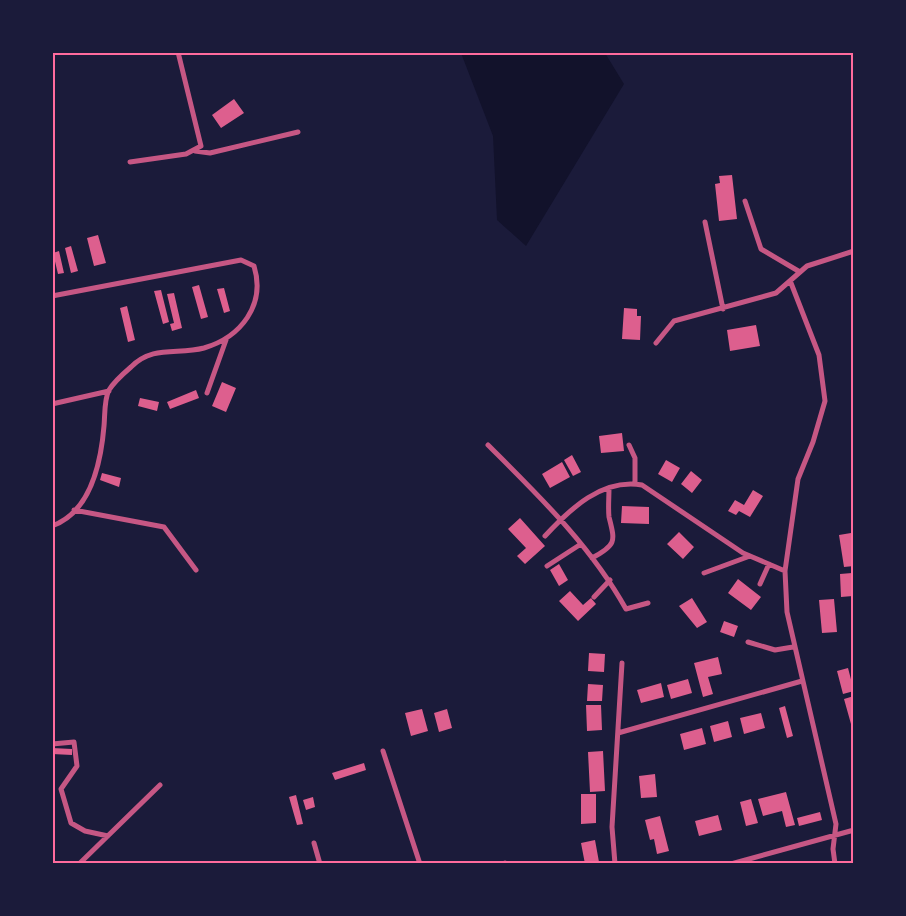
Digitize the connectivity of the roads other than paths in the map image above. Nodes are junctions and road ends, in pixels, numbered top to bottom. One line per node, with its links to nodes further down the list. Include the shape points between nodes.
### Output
1 (178, 52): 3 (street, via 201,146)
2 (298, 132): 3 (street, via 210,153)
3 (195, 151): 4 (street)
4 (130, 162)
5 (745, 201): 8 (street, via 761,249)
6 (705, 222): 11 (street)
7 (854, 251): 8 (street, via 807,266)
8 (800, 272): 9 (street)
9 (790, 283): 11 (street, via 776,293); 31 (street, via 819,355 825,401 798,479)
10 (52, 296): 12 (street, via 241,260 254,266 259,282 257,299 250,317)
11 (723, 309): 13 (street, via 674,321)
12 (226, 340): 14 (street, via 202,348 147,355); 15 (street)
13 (656, 343)
14 (109, 391): 16 (street); 21 (street, via 92,489)
15 (207, 393)
16 (52, 404)
17 (488, 445): 22 (street)
18 (629, 445): 19 (street, via 635,458)
19 (635, 484): 20 (street); 26 (street)
20 (609, 488): 22 (street, via 573,506); 27 (street, via 614,539)
21 (74, 510): 23 (street); 30 (street, via 164,527)
22 (561, 519): 24 (street); 25 (street)
23 (52, 526)
24 (545, 536)
25 (581, 544): 27 (street); 29 (street)
26 (750, 556): 28 (street); 32 (street)
27 (592, 558): 33 (street)
28 (769, 564): 31 (street); 34 (street)
29 (547, 566)
30 (196, 570)
31 (785, 571): 38 (street)
32 (704, 573)
33 (610, 580): 35 (street); 36 (street, via 626,609)
34 (760, 584)
35 (594, 597)
36 (648, 603)
37 (748, 642): 38 (street, via 775,650)
38 (793, 647): 40 (street)
39 (622, 663): 41 (street)
40 (802, 681): 41 (street); 46 (street)
41 (618, 733): 52 (street, via 612,827)
42 (52, 744): 47 (street, via 74,742 77,766 62,789 71,823)
43 (383, 751): 51 (street)
44 (160, 785): 47 (street)
45 (854, 830): 46 (street)
46 (836, 836): 53 (street); 54 (street)
47 (108, 837): 49 (street)
48 (314, 843): 50 (street)
49 (79, 864)
50 (320, 864)
51 (420, 864)
52 (615, 864)
53 (731, 864)
54 (835, 864)

